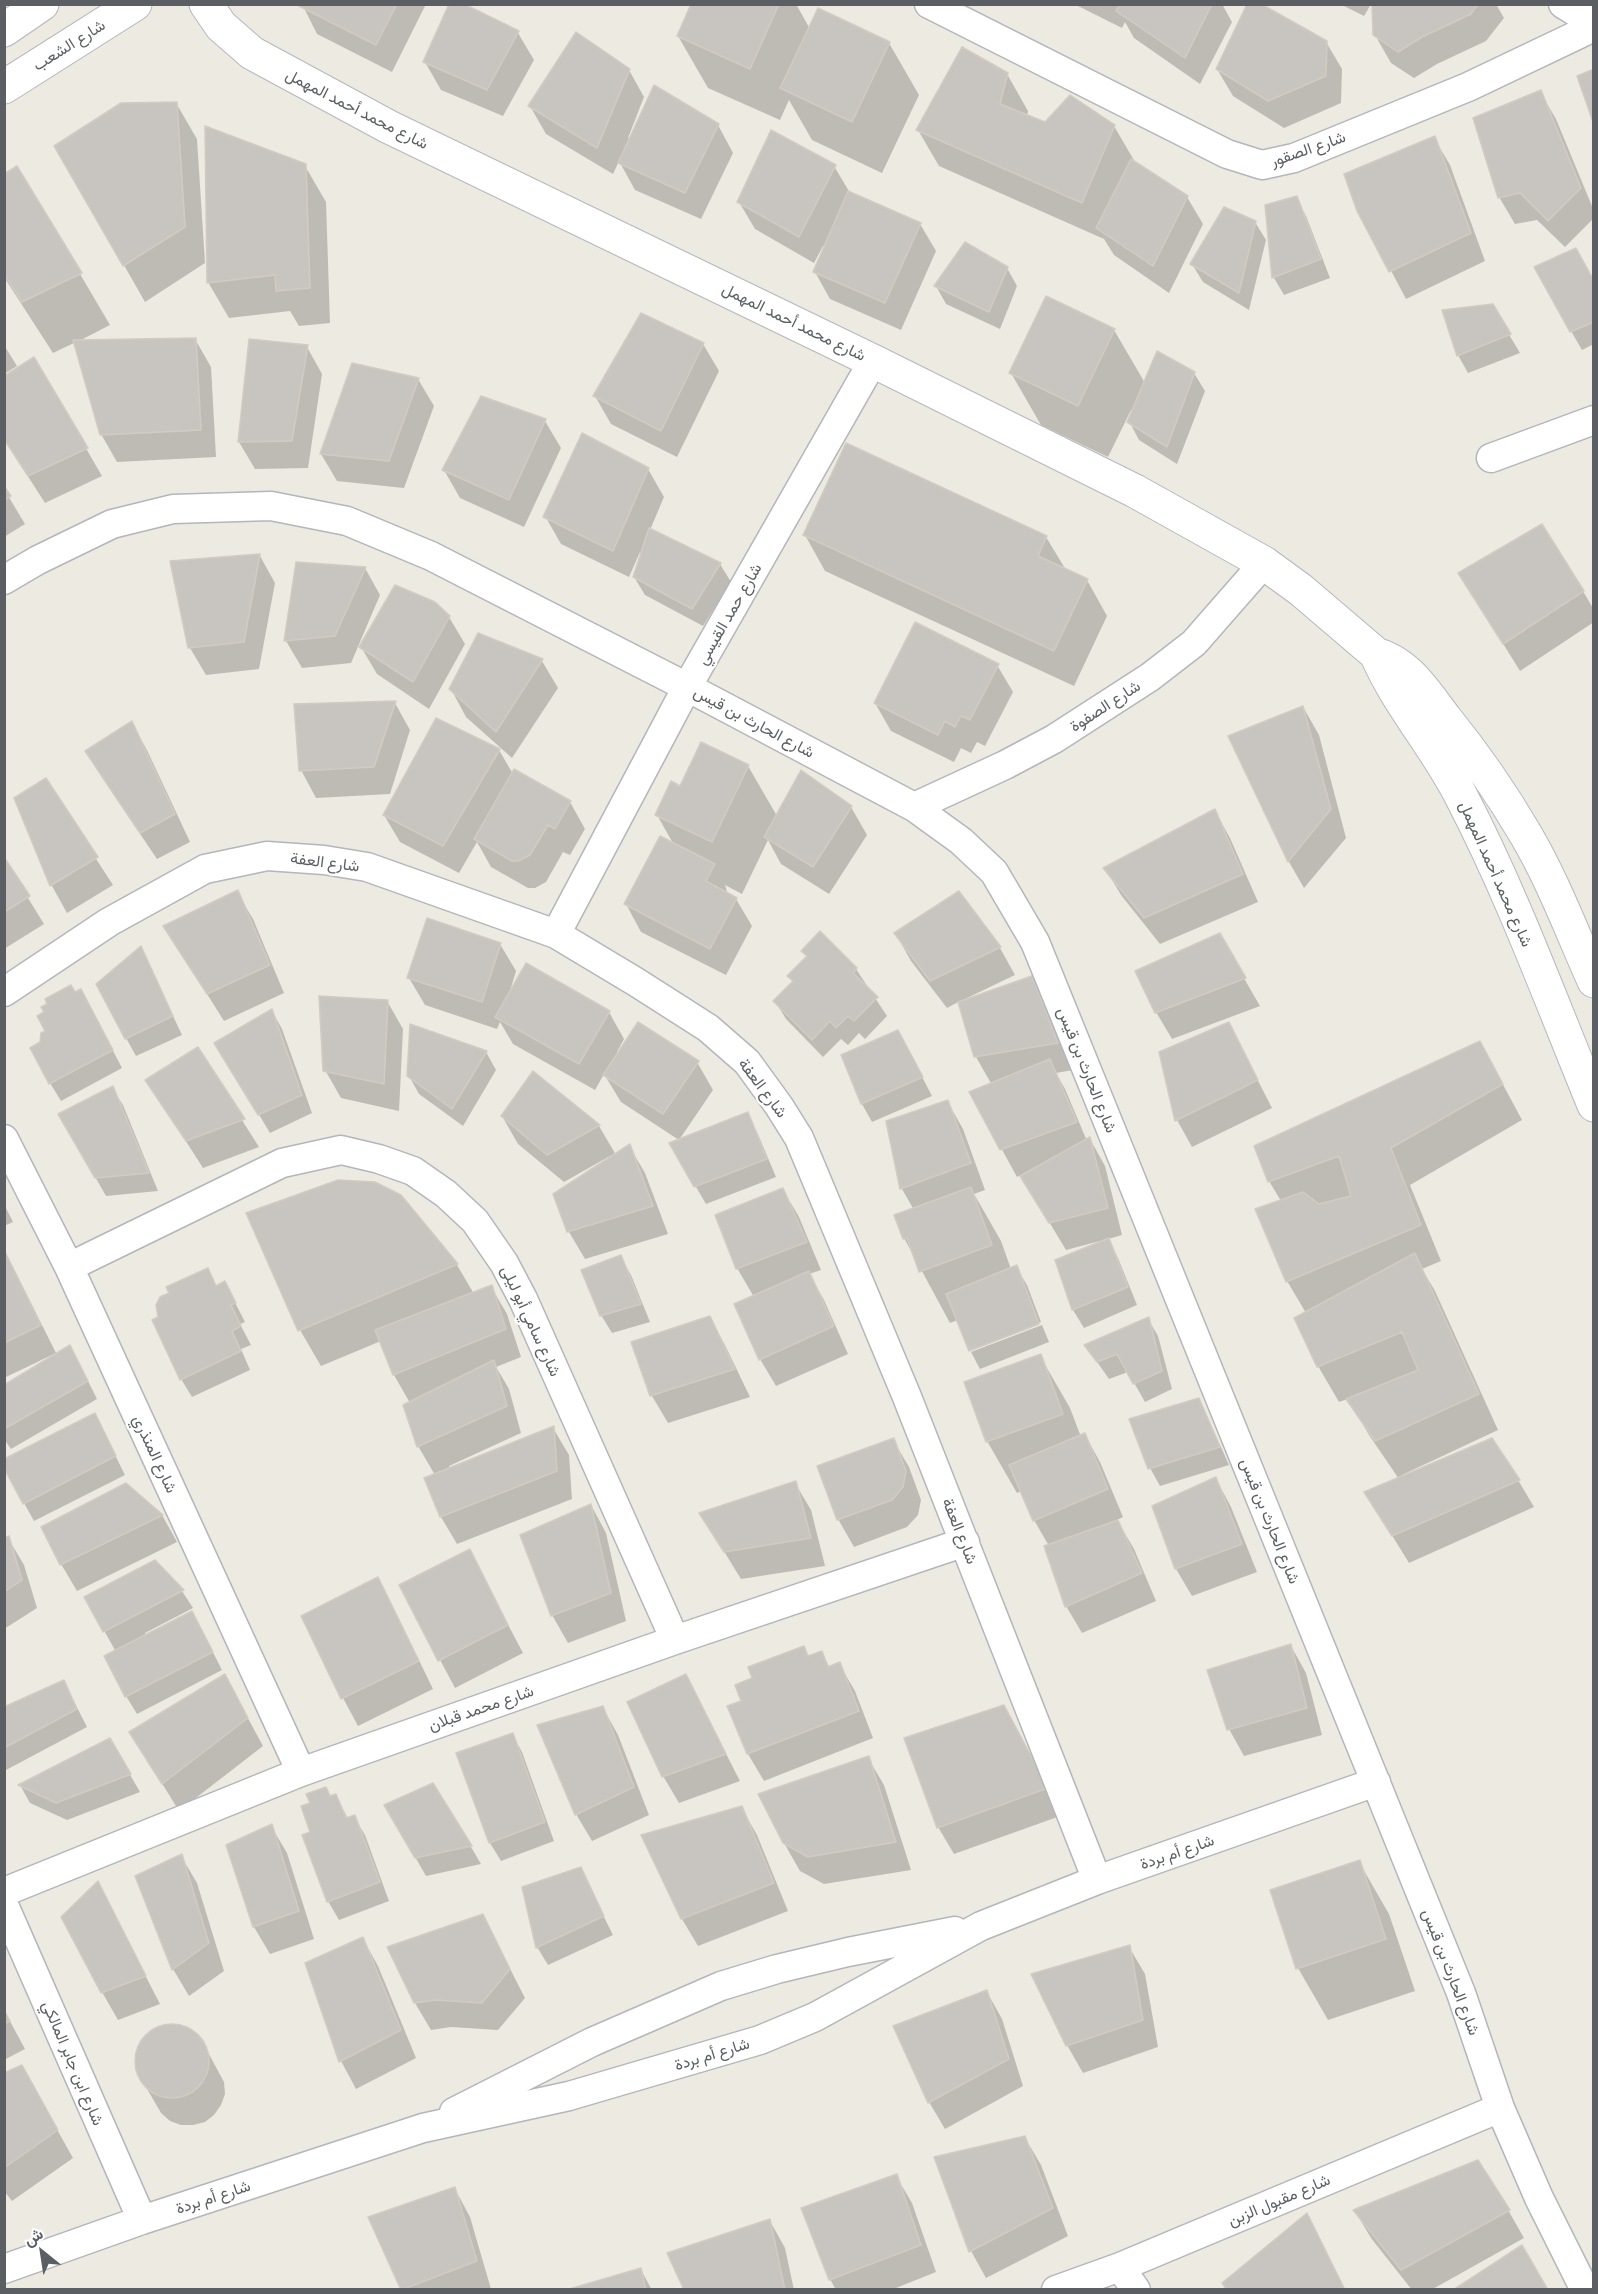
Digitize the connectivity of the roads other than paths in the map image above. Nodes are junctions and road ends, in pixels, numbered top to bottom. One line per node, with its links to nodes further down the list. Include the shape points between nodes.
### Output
1 (42, 4): 7 (main road)
2 (135, 4): 8 (main road, شارع الشعب)
3 (206, 4): 9 (main road, شارع محمد أحمد المهمل, via 221,26 252,53 311,87)
4 (929, 4): 6 (street, شارع الصقور, via 1227,154 1262,165 1294,158 1468,87)
5 (1563, 4): 6 (street)
6 (1593, 25)
7 (4, 30)
8 (4, 87)
9 (873, 361): 12 (main road, شارع محمد أحمد المهمل, via 1135,491); 15 (street, شارع حمد القيسي)
10 (1593, 420): 11 (street)
11 (1491, 458)
12 (1264, 563): 14 (main road, شارع محمد أحمد المهمل); 16 (street, شارع الصفوة, via 1194,643 1150,677 1054,739)
13 (4, 580): 15 (street, شارع الحارث بن قيس, via 112,524 173,509 271,506 347,521 431,556)
14 (1376, 654): 18 (main road, شارع محمد أحمد المهمل, via 1397,663 1416,680 1503,797 1552,885); 20 (main road, شارع محمد أحمد المهمل, via 1460,792 1486,844)
15 (687, 687): 16 (street, شارع الحارث بن قيس); 17 (street, شارع حمد القيسي)
16 (914, 807): 26 (street, شارع الحارث بن قيس, via 961,841 994,872 1035,942)
17 (556, 934): 19 (street, شارع العفة, via 367,867 267,856 205,869 109,922); 23 (street, شارع العفة, via 708,1028 747,1062 779,1106 803,1148)
18 (1593, 981)
19 (4, 992)
20 (1593, 1105)
21 (4, 1139): 22 (street, شارع المنذري)
22 (69, 1267): 24 (street, شارع سامي أبو ليلى, via 282,1163 341,1150 413,1171 475,1221 504,1263); 25 (street, شارع المنذري)
23 (965, 1542): 24 (street, شارع محمد قبلان); 27 (street, شارع العفة)
24 (675, 1640): 25 (street, شارع محمد قبلان)
25 (301, 1772): 28 (street, شارع محمد قبلان)
26 (1376, 1782): 27 (street, شارع أم بردة); 31 (street, شارع الحارث بن قيس, via 1461,1993)
27 (1096, 1880): 30 (street, شارع أم بردة)
28 (4, 1892)
29 (4, 1905): 33 (street, شارع ابن جابر المالكي)
30 (981, 1926): 32 (street, شارع أم بردة, via 848,1952 721,1986 592,2042); 32 (street, شارع أم بردة, via 824,2013 760,2040 569,2096)
31 (1500, 2108): 35 (street, شارع مقبول الزبن); 37 (street, شارع الحارث بن قيس)
32 (423, 2128): 33 (street, شارع أم بردة)
33 (142, 2220): 34 (street, شارع أم بردة)
34 (4, 2269)
35 (1128, 2278): 36 (street, شارع مقبول الزبن)
36 (1056, 2289)
37 (1585, 2289)

